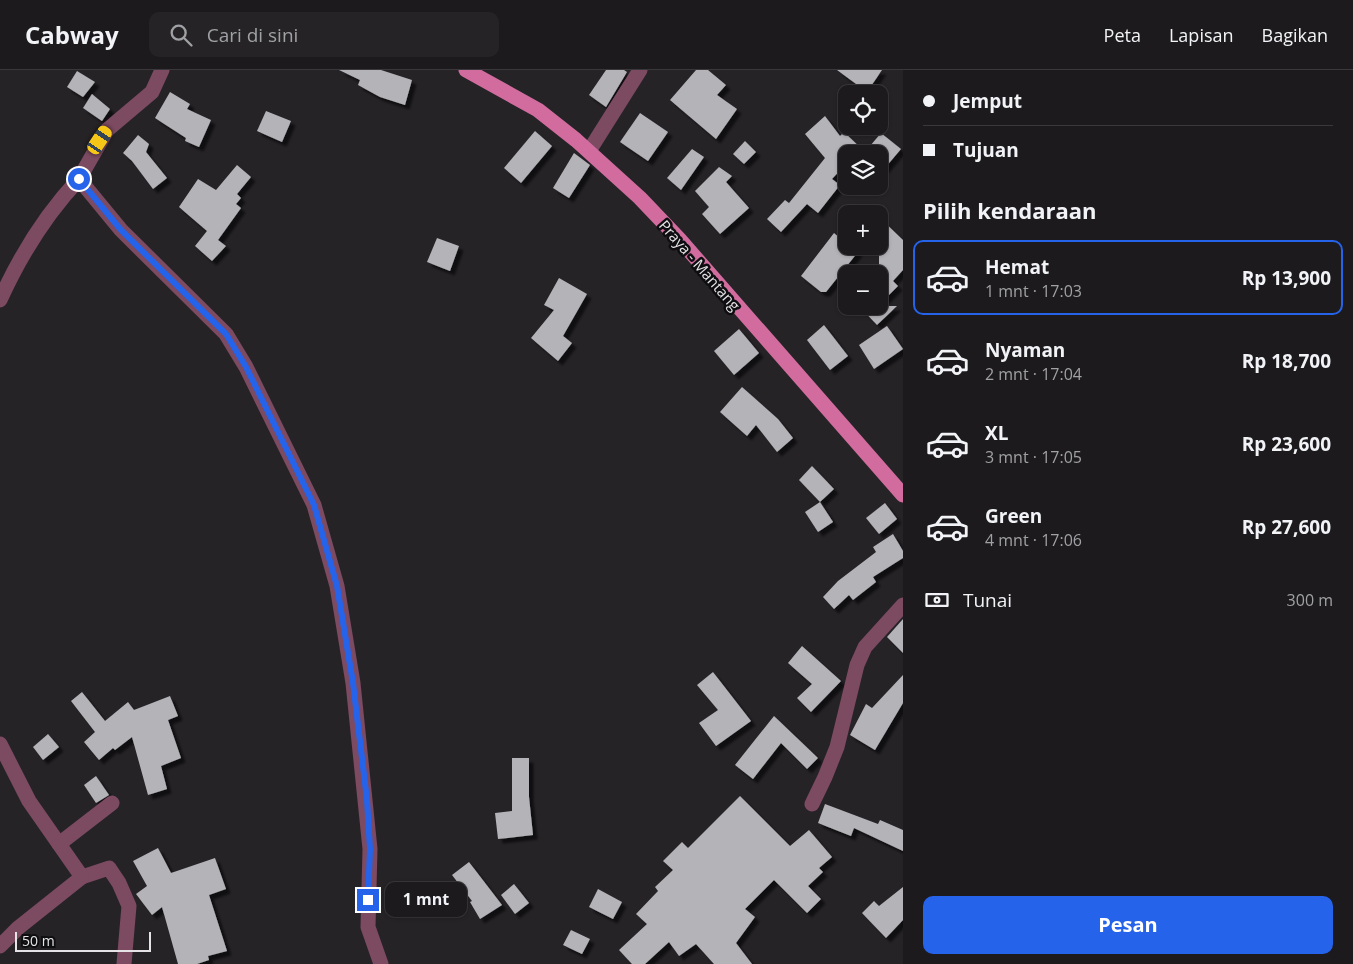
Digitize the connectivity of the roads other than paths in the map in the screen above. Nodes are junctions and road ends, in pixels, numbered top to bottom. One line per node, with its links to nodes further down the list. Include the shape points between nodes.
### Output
1 (162, 70): 5 (street, via 152,92 107,130)
2 (466, 70): 4 (main road, Praya - Mantang, via 538,110)
3 (640, 70): 4 (street)
4 (589, 151): 7 (main road, Praya - Mantang, via 680,240)
5 (79, 179): 6 (street, via 58,200 20,260); 16 (street, via 121,230 226,334 246,367 314,505 337,586 353,683 370,849 368,927)
6 (0, 300)
7 (903, 495)
8 (903, 605): 11 (street, via 865,647 856,665 833,759)
9 (0, 744): 12 (street, via 29,801)
10 (112, 803): 12 (street)
11 (812, 804)
12 (59, 844): 13 (street)
13 (82, 877): 14 (street); 15 (street, via 108,868 119,883 130,911)
14 (0, 946)
15 (124, 964)
16 (381, 964)

